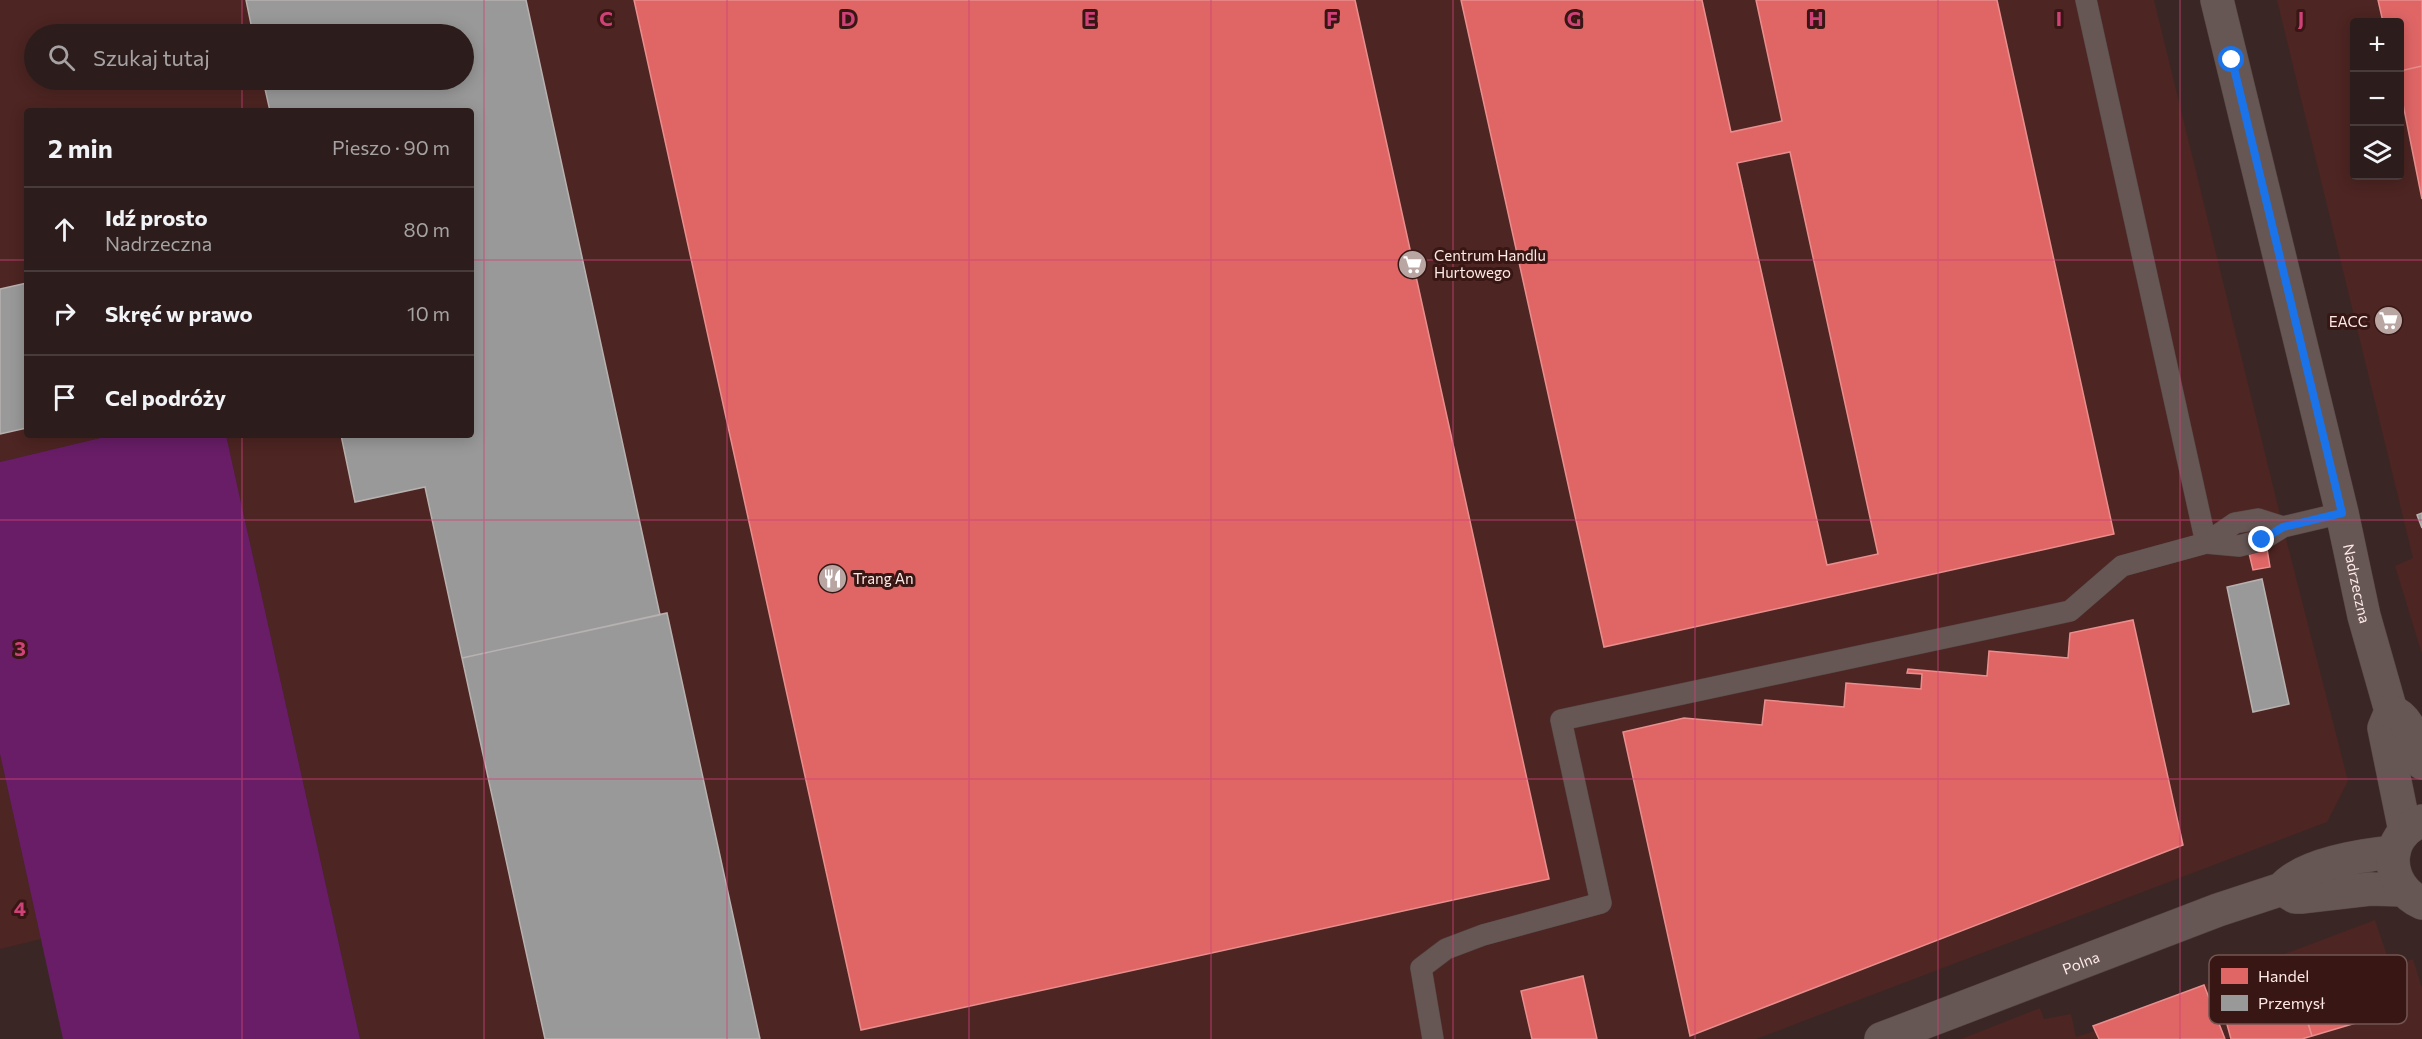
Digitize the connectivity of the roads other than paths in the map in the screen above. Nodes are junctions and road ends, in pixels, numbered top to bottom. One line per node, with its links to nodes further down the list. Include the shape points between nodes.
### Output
1 (2086, 0): 4 (lane)
2 (2217, 0): 3 (street, Nadrzeczna)
3 (2342, 513): 4 (lane, via 2283,527 2262,540 2239,546); 5 (street, Nadrzeczna, via 2364,616)
4 (2206, 543): 10 (lane, via 2122,566 2070,611 1561,720 1601,903 1483,934 1446,949 1421,968)
5 (2391, 711): 6 (street, Nadrzeczna, via 2408,726); 7 (street, Nadrzeczna, via 2384,728)
6 (2422, 763)
7 (2407, 835): 8 (street, Polna, via 2353,859 2302,873); 9 (street, Nadrzeczna, via 2393,866 2396,878)
8 (2282, 889): 9 (street, via 2295,897 2370,890); 11 (street, Polna)
9 (2412, 897)
10 (1432, 1039)
11 (1881, 1039)

